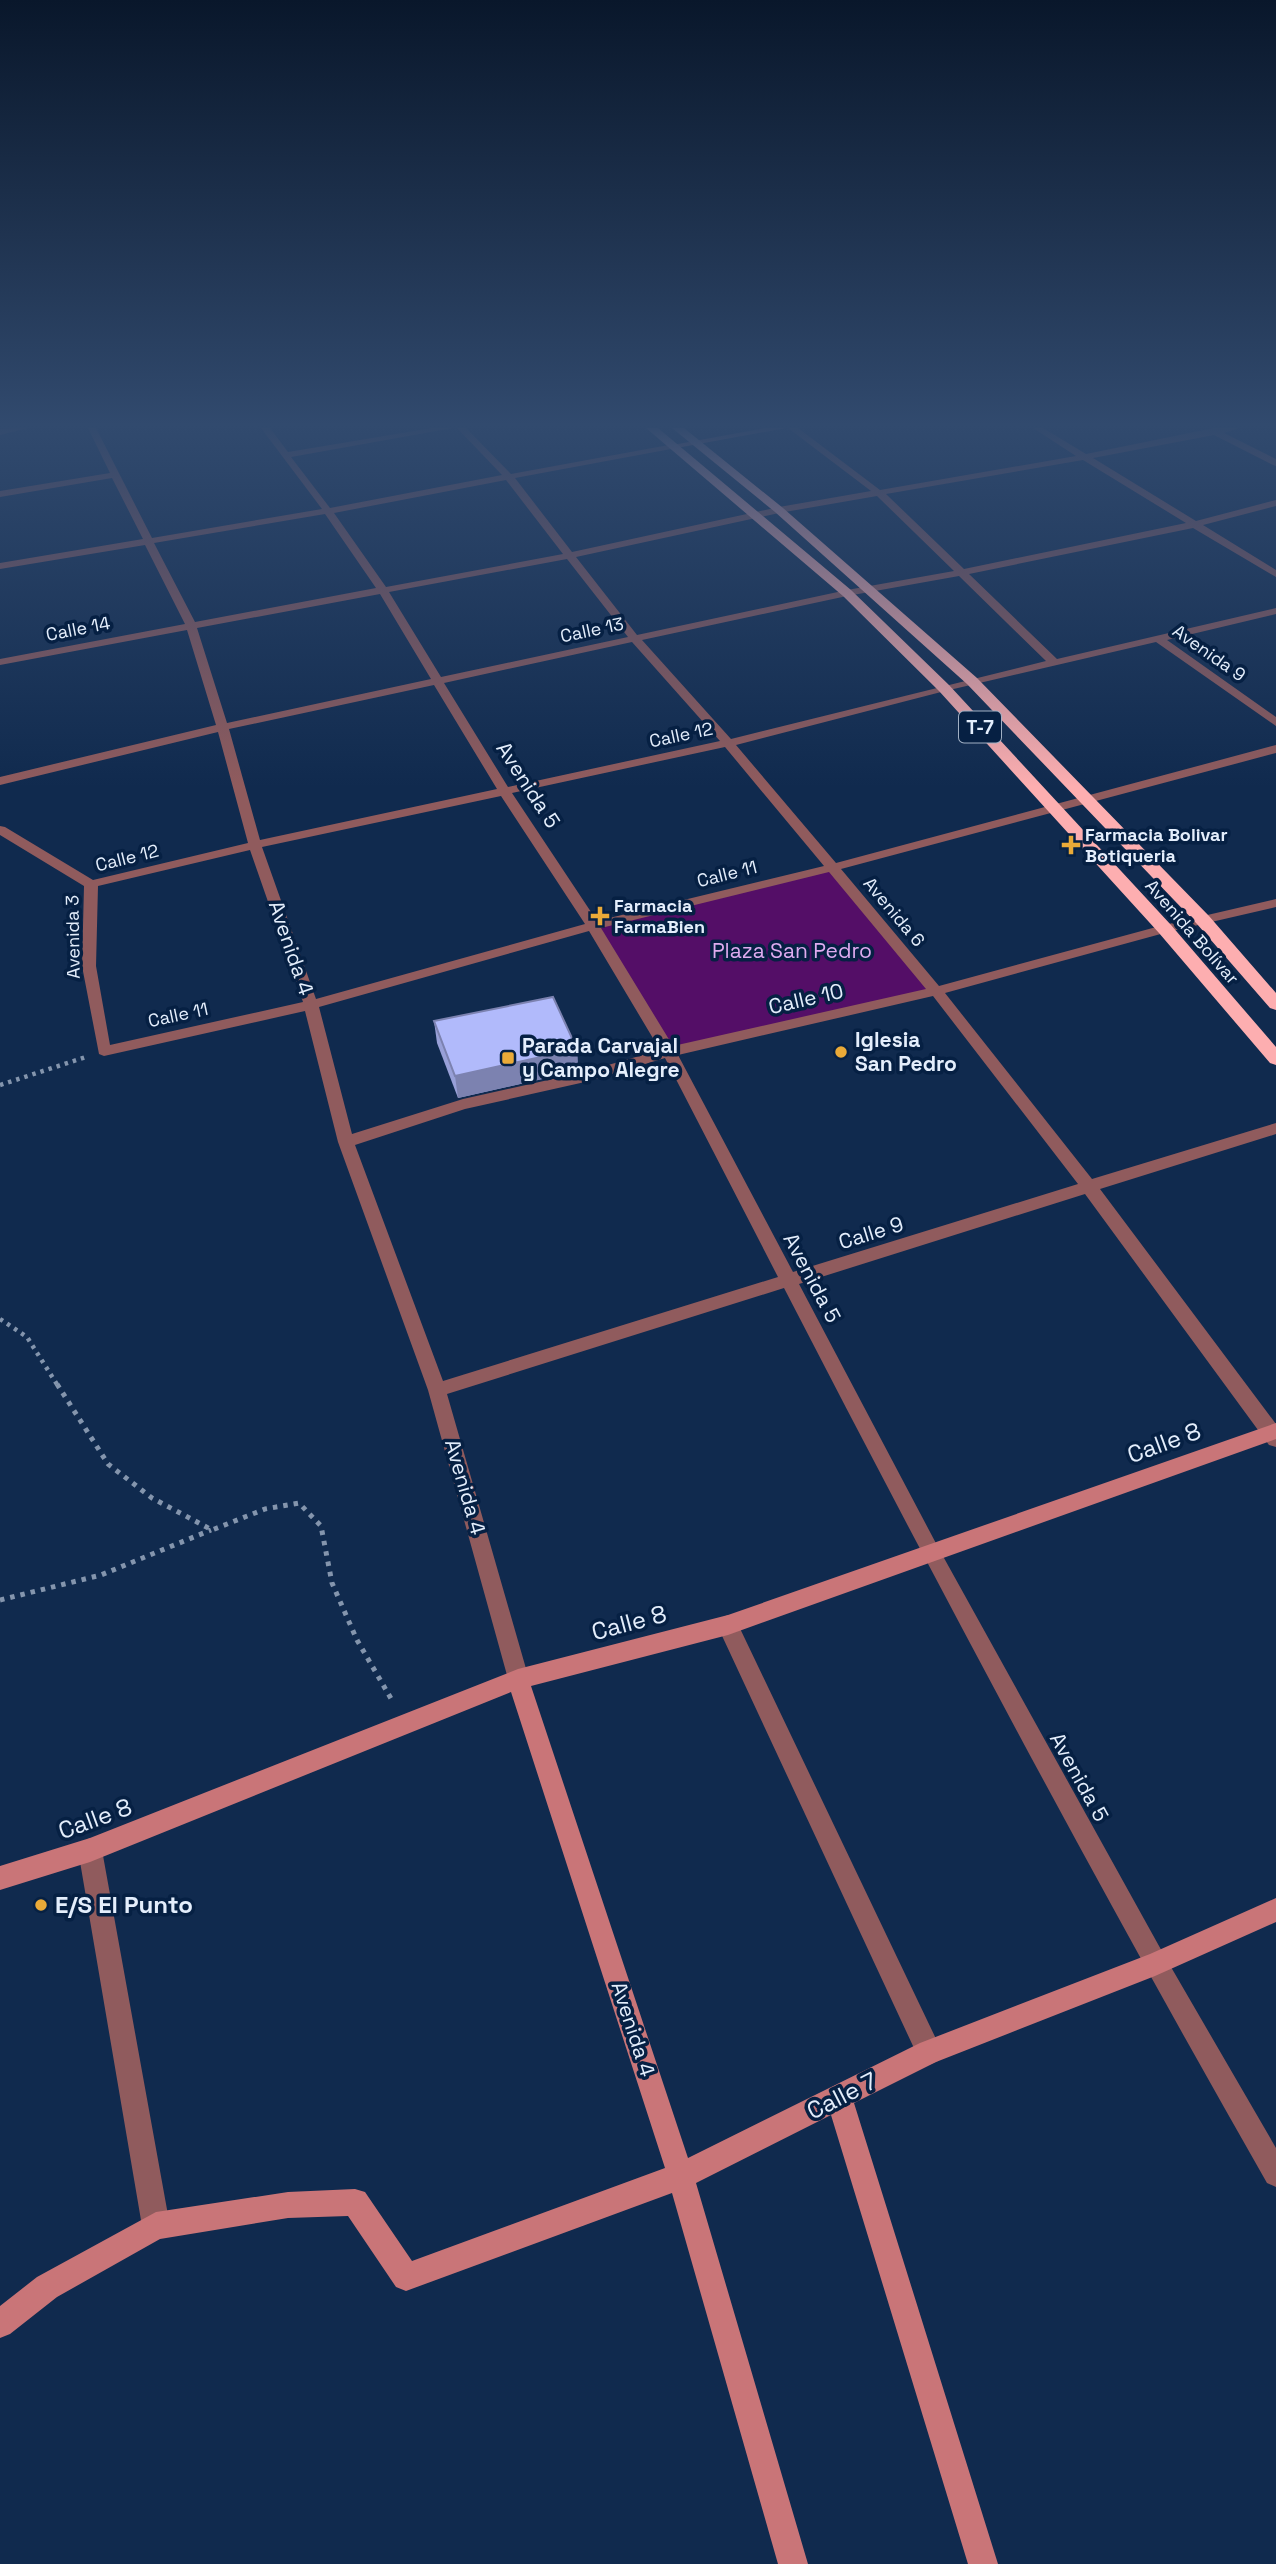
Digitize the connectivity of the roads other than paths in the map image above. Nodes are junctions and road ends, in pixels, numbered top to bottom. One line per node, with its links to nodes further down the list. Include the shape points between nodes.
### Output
1 (104, 548): 12 (street)
2 (152, 548): 19 (street, Avenida 4)
3 (354, 548): 15 (street, Avenida 5)
4 (566, 548): 11 (street, Avenida 6)
5 (606, 548): 11 (street, Calle 14)
6 (795, 548): 17 (highway, Avenida Bolívar / T-7)
7 (822, 548): 16 (highway, Avenida Bolívar / T-7)
8 (938, 548): 13 (street)
9 (1082, 548): 13 (street, Calle 13)
10 (1234, 548): 14 (street)
11 (572, 555): 15 (street, Calle 14); 21 (street, Avenida 6)
12 (0, 566)
13 (964, 572): 16 (street, Calle 13); 23 (street)
14 (1276, 574)
15 (382, 589): 19 (street, Calle 14); 25 (street, Avenida 5)
16 (871, 590): 17 (street, Calle 13); 24 (highway, Avenida Bolívar / T-7)
17 (847, 593): 21 (street, Calle 13); 26 (highway, Avenida Bolívar / T-7)
18 (1276, 611): 20 (street, Calle 12)
19 (191, 626): 22 (street, Calle 14); 28 (street, Avenida 4)
20 (1156, 637): 23 (street, Calle 12); 27 (street, Avenida 9)
21 (635, 639): 25 (street, Calle 13); 29 (street, Avenida 6)
22 (0, 662)
23 (1054, 662): 24 (street, Calle 12)
24 (972, 681): 26 (street, Calle 12); 33 (highway, Avenida Bolívar / T-7)
25 (438, 683): 28 (street, Calle 13); 32 (street, Avenida 5)
26 (944, 688): 29 (street, Calle 12); 34 (highway, Avenida Bolívar / T-7)
27 (1276, 722)
28 (223, 727): 31 (street, Calle 13); 36 (street, Avenida 4)
29 (728, 743): 32 (street, Calle 12); 37 (street, Avenida 6)
30 (1276, 749): 33 (street, Calle 11)
31 (0, 781)
32 (504, 791): 36 (street, Calle 12); 41 (street, Avenida 5)
33 (1086, 799): 34 (street, Calle 11); 40 (highway, Avenida Bolívar / T-7)
34 (1054, 808): 37 (street, Calle 11); 42 (highway, Avenida Bolívar / T-7)
35 (0, 830): 38 (street, Avenida 3)
36 (255, 845): 38 (street, Calle 12); 45 (street, Avenida 4)
37 (831, 868): 41 (street, Calle 11); 43 (street, Avenida 6)
38 (91, 884): 46 (street, Avenida 3, via 89,966)
39 (1276, 903): 40 (street, Calle 10)
40 (1203, 920): 42 (street, Calle 10); 44 (highway, Avenida Bolívar / T-7)
41 (593, 926): 45 (street, Calle 11); 47 (street, Avenida 5)
42 (1165, 929): 43 (street, Calle 10); 48 (highway, Avenida Bolívar / T-7)
43 (936, 991): 47 (street, Calle 10); 51 (street, Avenida 6)
44 (1276, 1004)
45 (311, 1005): 46 (street, Calle 11); 50 (street, Avenida 4)
46 (104, 1051)
47 (669, 1052): 50 (street, Calle 10, via 463,1104); 52 (street, Avenida 5)
48 (1276, 1059)
49 (1276, 1128): 51 (street, Calle 9)
50 (346, 1142): 53 (street, Avenida 4)
51 (1090, 1188): 52 (street, Calle 9); 54 (street, Avenida 6)
52 (788, 1282): 53 (street, Calle 9); 55 (street, Avenida 5)
53 (438, 1390): 57 (street, Avenida 4)
54 (1274, 1434): 55 (main road, Calle 8)
55 (932, 1555): 56 (main road, Calle 8); 61 (street, Avenida 5)
56 (728, 1625): 57 (main road, Calle 8); 62 (street)
57 (518, 1679): 58 (main road, Calle 8); 65 (main road, Avenida 4)
58 (90, 1850): 59 (main road, Calle 8); 66 (street)
59 (0, 1878)
60 (1276, 1910): 61 (main road, Calle 7)
61 (1155, 1964): 62 (main road, Calle 7); 64 (street, Avenida 5)
62 (929, 2052): 63 (main road, Calle 7)
63 (839, 2098): 65 (main road, Calle 7); 69 (main road)
64 (1276, 2174)
65 (681, 2176): 66 (main road, Calle 7, via 406,2277 355,2202 288,2205); 68 (main road, Avenida 4)
66 (156, 2226): 67 (main road, via 47,2287)
67 (0, 2324)
68 (793, 2564)
69 (983, 2564)

